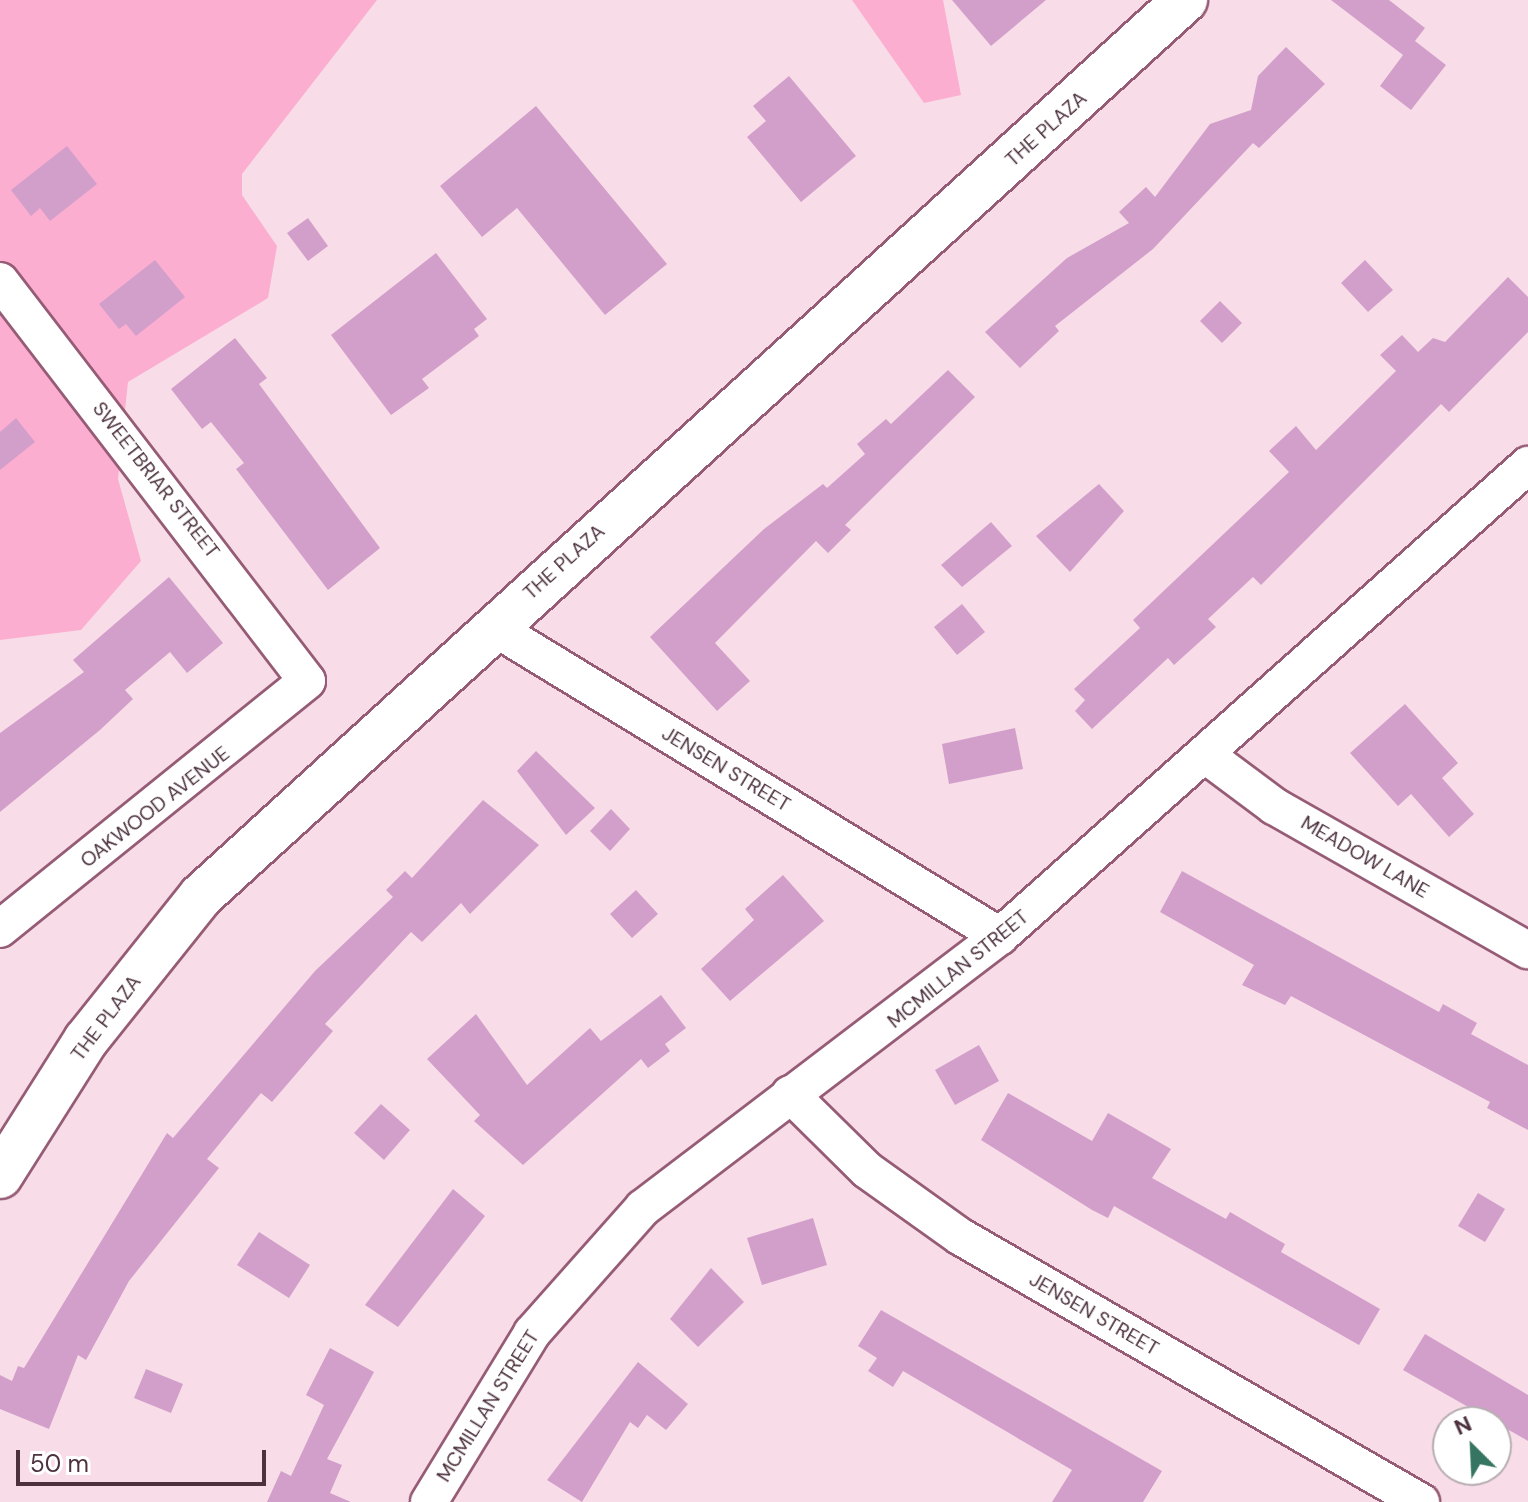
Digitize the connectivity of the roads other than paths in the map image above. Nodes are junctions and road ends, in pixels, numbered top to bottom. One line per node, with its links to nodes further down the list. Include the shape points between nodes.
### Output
1 (1185, 0): 4 (main road, THE PLAZA)
2 (0, 281): 5 (street, SWEETBRIAR STREET)
3 (1528, 465): 6 (street, MCMILLAN STREET)
4 (493, 627): 8 (street, JENSEN STREET); 11 (main road, THE PLAZA, via 201,896 86,1040)
5 (307, 681): 7 (street, OAKWOOD AVENUE)
6 (1207, 756): 8 (street, MCMILLAN STREET); 9 (street, MEADOW LANE, via 1274,806)
7 (0, 929)
8 (1000, 936): 10 (street, MCMILLAN STREET)
9 (1528, 950)
10 (790, 1094): 12 (street, MCMILLAN STREET, via 653,1200 593,1259 501,1377); 13 (street, JENSEN STREET, via 867,1170 961,1237)
11 (0, 1176)
12 (429, 1502)
13 (1421, 1502)

